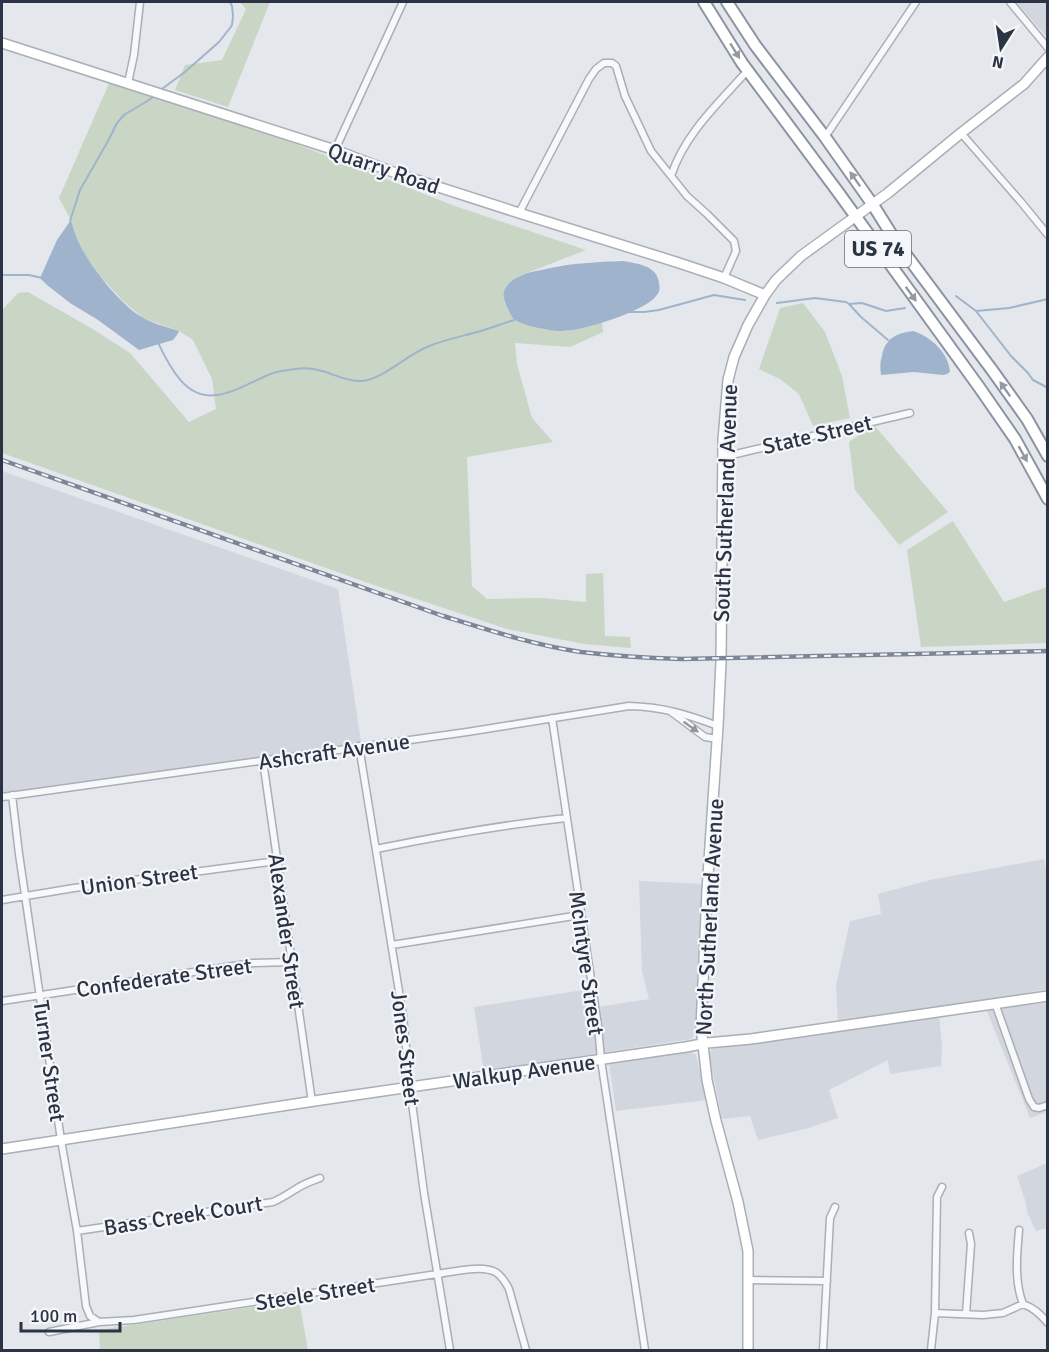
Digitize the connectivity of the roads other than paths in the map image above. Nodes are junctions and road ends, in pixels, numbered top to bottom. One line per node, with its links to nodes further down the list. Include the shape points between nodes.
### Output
1 (140, 2): 11 (street)
2 (403, 2): 14 (street)
3 (704, 2): 10 (highway, US 74, one-way to 10)
4 (727, 2): 13 (highway, US 74)
5 (916, 2): 13 (street)
6 (1010, 2): 8 (street)
7 (2, 43): 11 (street, Quarry Road)
8 (1047, 48)
9 (1047, 57): 12 (street, South Sutherland Avenue, via 1024,84)
10 (748, 70): 15 (street, via 693,133); 18 (highway, US 74)
11 (128, 83): 14 (street, Quarry Road)
12 (961, 133): 16 (street, South Sutherland Avenue); 19 (street)
13 (825, 137): 16 (highway, US 74, one-way to 13)
14 (335, 150): 17 (street, Quarry Road)
15 (671, 176): 17 (street, via 651,151 625,96 616,66 604,63 589,79); 20 (street, via 734,241 736,251)
16 (873, 205): 18 (street, South Sutherland Avenue); 24 (highway, US 74, one-way to 16, via 1027,419)
17 (519, 213): 20 (street, Quarry Road)
18 (855, 217): 21 (street, South Sutherland Avenue, via 801,256); 25 (highway, US 74, one-way to 25, via 1015,439)
19 (1047, 235)
20 (724, 278): 21 (street, Quarry Road)
21 (765, 295): 23 (street, South Sutherland Avenue, via 734,357 728,380)
22 (910, 413): 23 (street, State Street)
23 (723, 456): 26 (street, South Sutherland Avenue)
24 (1047, 456)
25 (1047, 500)
26 (720, 658): 29 (street, North Sutherland Avenue)
27 (667, 709): 28 (street, Ashcraft Avenue, via 629,706); 29 (street, Ashcraft Avenue); 30 (street, one-way to 30, via 705,737)
28 (552, 718): 31 (street, Ashcraft Avenue); 35 (street, McIntyre Street)
29 (718, 726): 30 (street, North Sutherland Avenue)
30 (718, 739): 47 (street, North Sutherland Avenue)
31 (359, 746): 32 (street, Ashcraft Avenue); 36 (street, Jones Street)
32 (262, 761): 33 (street, Ashcraft Avenue); 37 (street, Alexander Street)
33 (12, 795): 34 (street, Ashcraft Avenue); 38 (street, Turner Street)
34 (2, 797)
35 (566, 818): 36 (street); 40 (street, McIntyre Street)
36 (376, 849): 41 (street, Jones Street)
37 (277, 861): 38 (street, Union Street); 42 (street, Alexander Street)
38 (25, 896): 39 (street, Union Street); 43 (street, Turner Street)
39 (2, 900)
40 (580, 915): 41 (street); 48 (street, McIntyre Street)
41 (392, 945): 49 (street, Jones Street)
42 (291, 962): 43 (street, Confederate Street, via 254,963); 50 (street, Alexander Street)
43 (40, 996): 45 (street, Confederate Street); 52 (street, Turner Street)
44 (1047, 996): 46 (street, Walkup Avenue)
45 (2, 1001)
46 (995, 1003): 47 (street, Walkup Avenue); 51 (street, via 1029,1099 1034,1107)
47 (702, 1044): 48 (street, Walkup Avenue); 61 (street, North Sutherland Avenue, via 708,1086 745,1234)
48 (601, 1060): 49 (street, Walkup Avenue); 71 (street, McIntyre Street)
49 (410, 1088): 50 (street, Walkup Avenue); 60 (street, Jones Street)
50 (312, 1102): 52 (street, Walkup Avenue)
51 (1047, 1105)
52 (61, 1140): 53 (street, Walkup Avenue); 58 (street, Turner Street)
53 (2, 1149)
54 (320, 1179): 58 (street, Bass Creek Court, via 273,1202)
55 (942, 1187): 64 (street, via 937,1197)
56 (835, 1207): 62 (street, via 830,1218)
57 (1019, 1230): 63 (street, via 1017,1260)
58 (77, 1231): 66 (street, Turner Street, via 86,1306)
59 (969, 1233): 65 (street)
60 (437, 1274): 66 (street, Steele Street); 69 (street, Jones Street); 70 (street, Steele Street, via 478,1269 496,1273 509,1289)
61 (748, 1280): 62 (street); 72 (street, North Sutherland Avenue)
62 (827, 1281): 73 (street)
63 (1023, 1304): 65 (street, via 1003,1312); 67 (street)
64 (935, 1313): 65 (street); 74 (street)
65 (966, 1314)
66 (99, 1323): 68 (street, Steele Street)
67 (1047, 1323)
68 (49, 1332)
69 (450, 1350)
70 (526, 1350)
71 (645, 1350)
72 (748, 1350)
73 (823, 1350)
74 (931, 1350)

